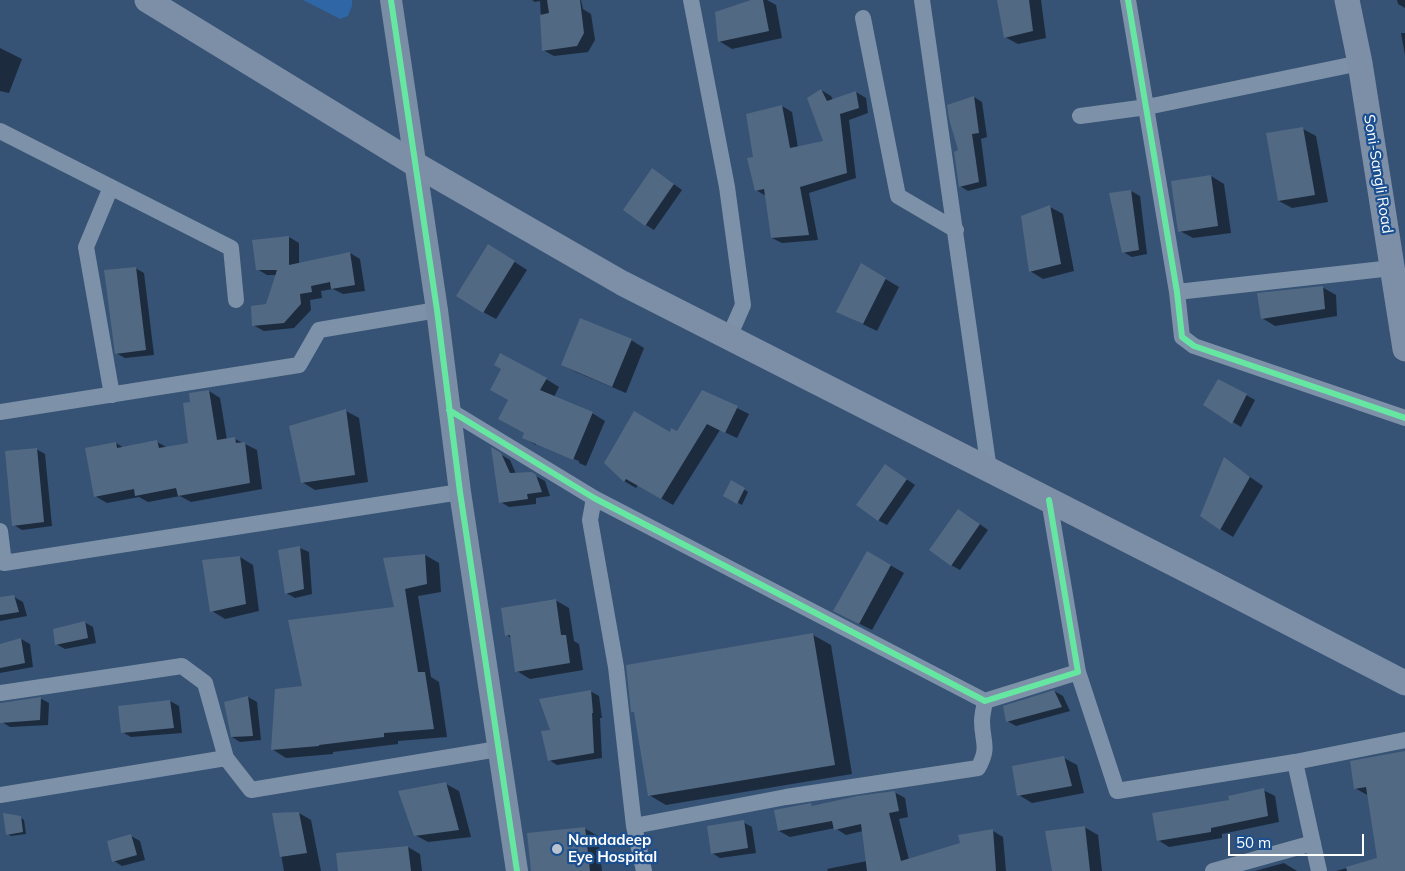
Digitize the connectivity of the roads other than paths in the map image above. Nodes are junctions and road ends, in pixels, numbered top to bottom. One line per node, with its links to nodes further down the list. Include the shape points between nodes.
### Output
1 (147, 0): 12 (main road)
2 (390, 0): 12 (street)
3 (691, 0): 19 (street, via 727,187 743,305)
4 (922, 0): 14 (street)
5 (1128, 0): 9 (street)
6 (1347, 0): 8 (main road, Soni-Sangli Road)
7 (863, 18): 14 (street, via 898,196)
8 (1360, 63): 9 (street); 15 (main road, Soni-Sangli Road)
9 (1147, 107): 10 (street); 16 (street)
10 (1080, 116)
11 (0, 131): 13 (street)
12 (415, 164): 18 (street); 19 (main road, via 622,283)
13 (111, 187): 17 (street, via 231,248); 21 (street, via 86,247)
14 (956, 230): 25 (street)
15 (1392, 268): 16 (street); 20 (main road, Soni-Sangli Road)
16 (1177, 292): 24 (street, via 1182,337 1194,346)
17 (236, 300)
18 (437, 310): 21 (street, via 319,330 299,365); 22 (street)
19 (729, 337): 25 (main road)
20 (1405, 349)
21 (112, 395): 23 (street)
22 (449, 410): 26 (street); 27 (street)
23 (0, 412)
24 (1405, 418)
25 (989, 470): 28 (main road)
26 (460, 492): 30 (street); 36 (street)
27 (594, 498): 34 (street); 40 (street, via 590,520 616,667)
28 (1049, 500): 31 (street); 32 (main road)
29 (0, 531): 30 (street)
30 (2, 563)
31 (1078, 672): 34 (street); 38 (street, via 1116,790)
32 (1405, 683)
33 (0, 692): 37 (street, via 182,666 205,684)
34 (985, 701): 40 (street, via 982,722 986,747 978,768 786,797)
35 (1405, 740): 38 (street)
36 (498, 749): 37 (street, via 251,790); 42 (street)
37 (226, 758): 39 (street)
38 (1295, 762): 41 (street)
39 (0, 795)
40 (634, 826): 43 (street)
41 (1313, 843): 44 (street); 45 (street)
42 (517, 871)
43 (644, 871)
44 (1212, 871)
45 (1318, 871)

